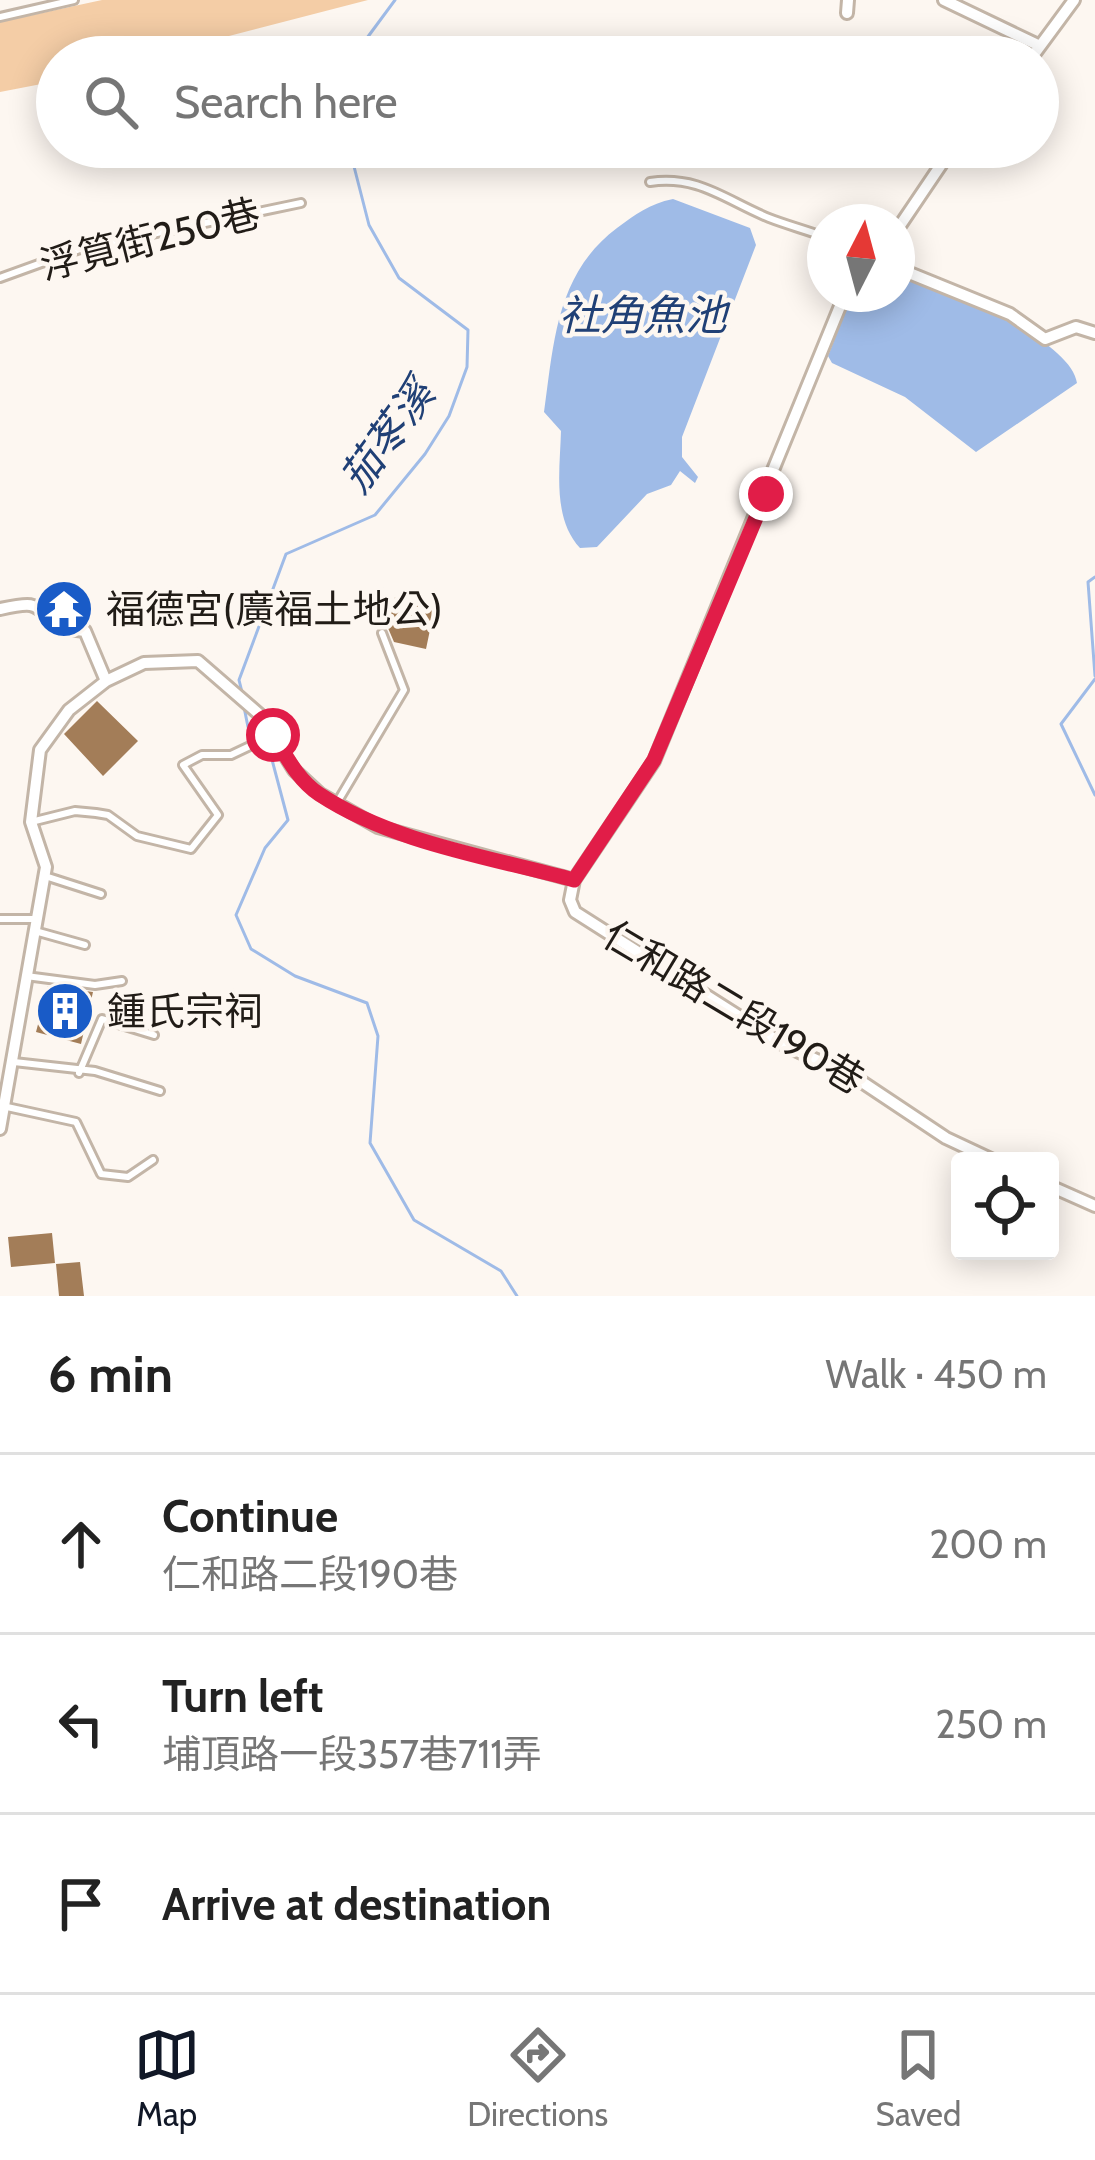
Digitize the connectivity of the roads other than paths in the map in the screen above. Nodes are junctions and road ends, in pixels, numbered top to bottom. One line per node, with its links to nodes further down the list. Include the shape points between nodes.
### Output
1 (74, 0): 4 (lane)
2 (944, 0): 5 (street)
3 (1074, 0): 6 (street)
4 (0, 16)
5 (1009, 36)
6 (1047, 36)
7 (939, 168): 10 (street)
8 (650, 182): 11 (lane, via 702,183)
9 (301, 203): 13 (lane, 浮筧街250巷, via 80,249)
10 (915, 204)
11 (807, 231)
12 (915, 275): 15 (street, via 1010,314 1046,339 1076,327)
13 (0, 278)
14 (838, 312): 23 (street, via 654,760)
15 (1095, 333)
16 (0, 609): 18 (street, via 29,602 61,628 85,631)
17 (382, 633): 20 (lane, via 404,690)
18 (106, 680): 19 (street, 仁和路二段190巷, via 144,662 198,661); 21 (street, via 69,710 40,750)
19 (273, 735): 20 (street, 仁和路二段190巷, via 294,770); 21 (lane, via 183,765 218,815 191,849 137,836 96,812)
20 (338, 801): 23 (street, 仁和路二段190巷, via 378,826)
21 (31, 823): 22 (street)
22 (44, 876): 24 (lane); 26 (street)
23 (574, 880): 36 (street, 仁和路二段190巷, via 575,912 784,1046 856,1078)
24 (100, 894)
25 (0, 919): 26 (lane)
26 (36, 925): 27 (lane); 28 (street)
27 (85, 945)
28 (26, 976): 29 (lane); 31 (street)
29 (122, 981)
30 (154, 1035): 32 (lane, via 102,1019)
31 (14, 1061): 32 (lane); 34 (street)
32 (79, 1072): 33 (lane)
33 (160, 1091)
34 (6, 1101): 35 (street); 37 (lane, via 76,1122 101,1174 128,1177)
35 (0, 1129)
36 (976, 1152)
37 (153, 1160)
38 (1059, 1190): 39 (street)
39 (1095, 1206)

